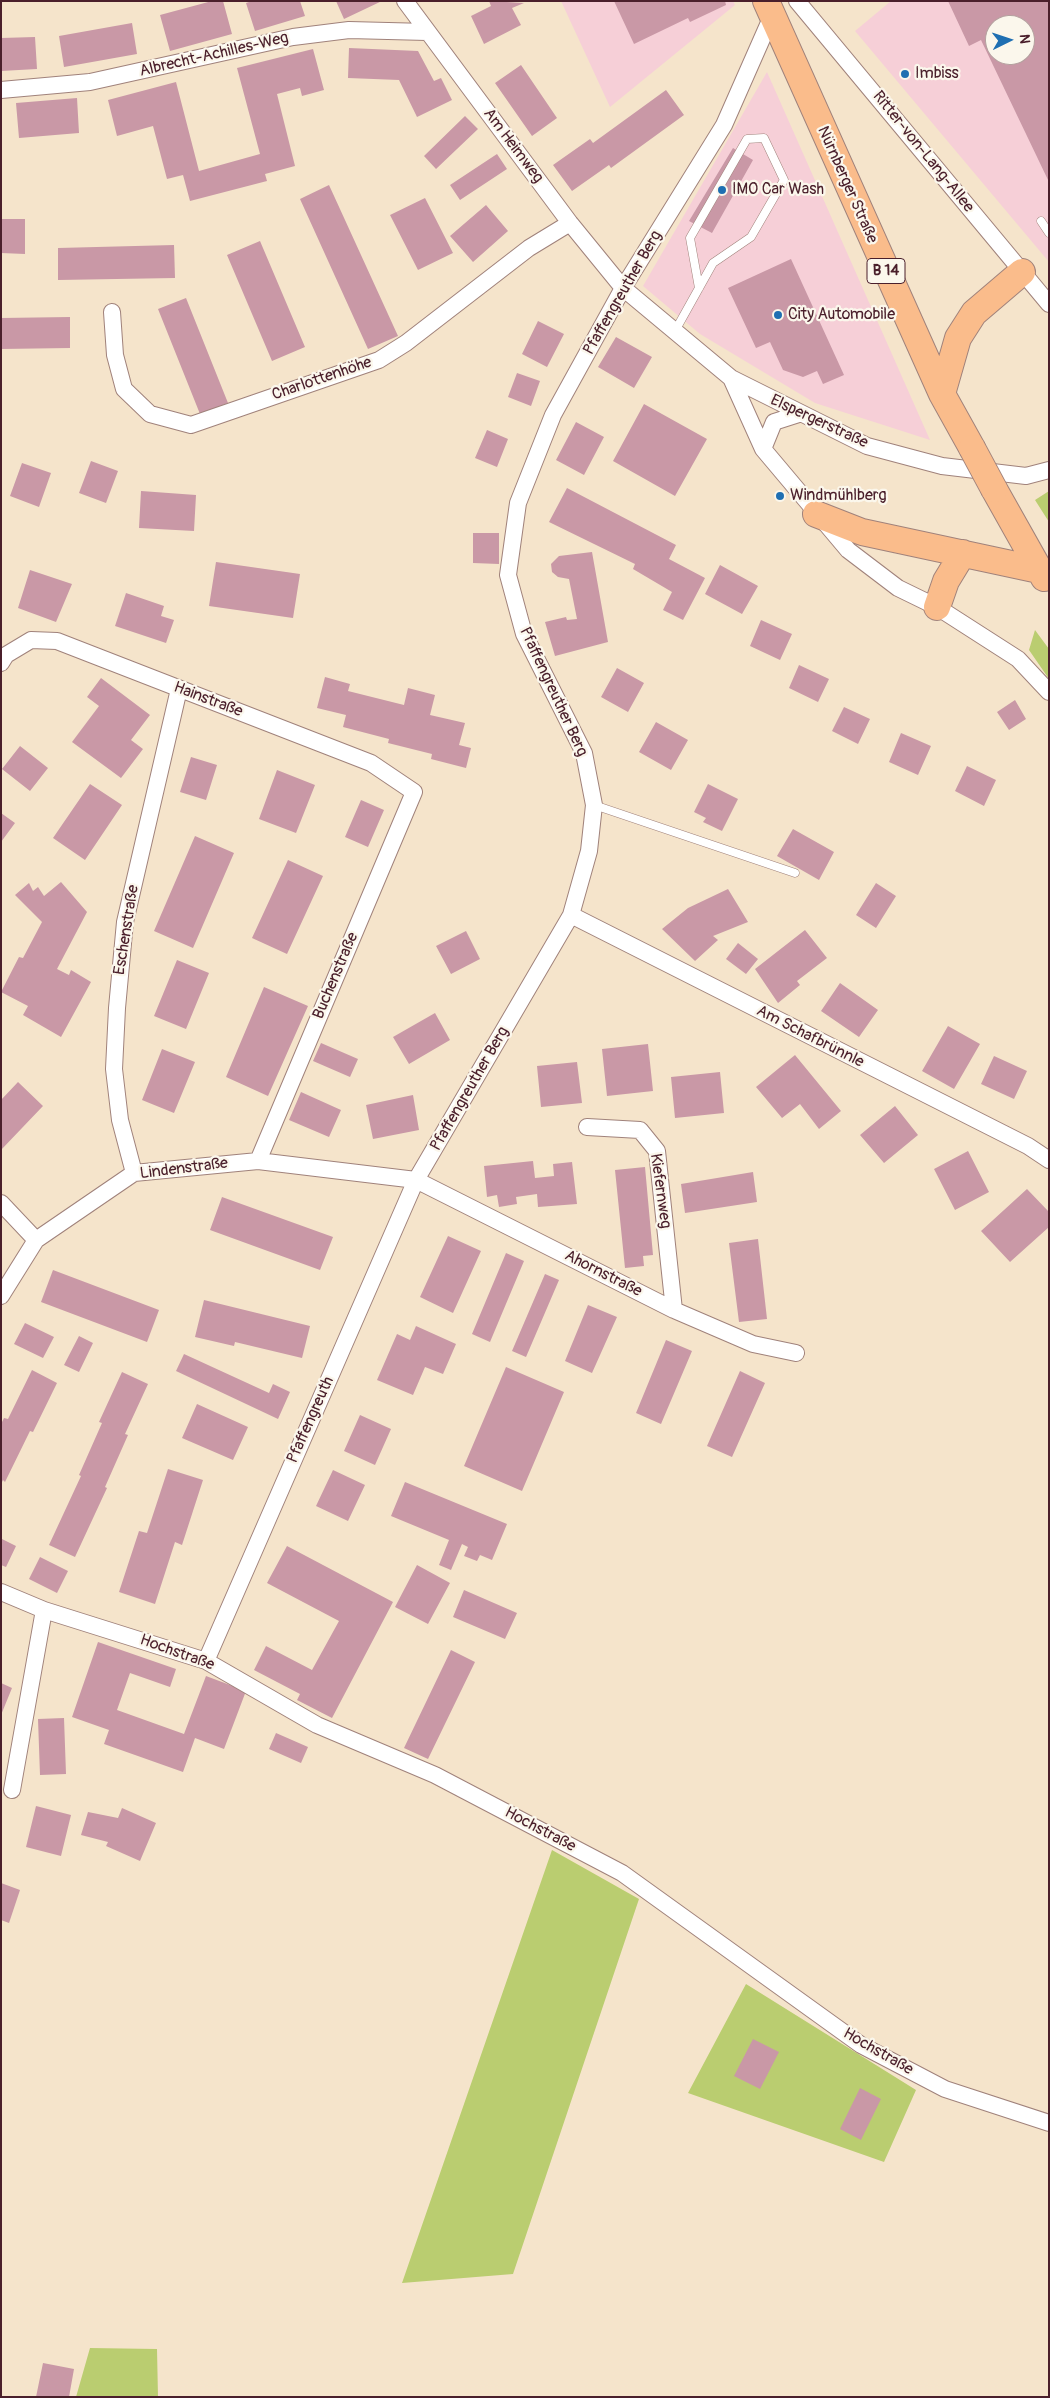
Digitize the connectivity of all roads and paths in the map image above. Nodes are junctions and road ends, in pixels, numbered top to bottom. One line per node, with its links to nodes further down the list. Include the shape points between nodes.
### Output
1 (405, 1): 4 (street, Am Heimweg)
2 (797, 1): 9 (street, Ritter-von-Lang-Allee)
3 (769, 8): 10 (street, Pfaffengreuther Berg, via 724,125); 16 (main road, Nürnberger Straße / B 14)
4 (428, 32): 5 (street, Albrecht-Achilles-Weg, via 350,30 293,37 90,82); 7 (street, Am Heimweg)
5 (1, 90)
6 (1041, 222): 8 (lane)
7 (570, 223): 10 (street, Am Heimweg); 13 (street, Charlottenhöhe, via 528,248 406,343 379,360 192,425 150,414 124,389 115,356)
8 (1049, 233)
9 (1022, 272): 12 (street, Ritter-von-Lang-Allee); 16 (main road, via 974,313 958,338)
10 (623, 288): 14 (street, Elspergerstraße); 28 (street, Pfaffengreuther Berg, via 553,415 518,503 508,575 524,634 584,753)
11 (699, 288): 11 (lane, via 713,263 751,237 784,180 764,138 747,139 690,238); 14 (lane)
12 (1049, 304)
13 (112, 312)
14 (674, 333): 15 (street, Elspergerstraße)
15 (731, 378): 17 (street, Elspergerstraße); 18 (street)
16 (942, 394): 22 (main road, Nürnberger Straße / B 14, bridge)
17 (799, 414): 18 (street, via 774,422); 19 (street, Elspergerstraße, via 867,446 942,466 1026,476)
18 (763, 449): 20 (street)
19 (1049, 470)
20 (816, 514): 21 (main road, via 862,532); 23 (street, via 848,550 898,588)
21 (963, 553): 22 (main road); 23 (main road, via 946,581)
22 (1044, 577)
23 (937, 607): 26 (street, via 1018,659)
24 (1, 663): 25 (street, Hainstraße, via 6,655 31,640 57,641)
25 (180, 689): 27 (street, Hainstraße, via 371,763); 34 (street, Eschenstraße, via 125,922 114,1069 120,1120)
26 (1049, 692)
27 (414, 792): 33 (street, Buchenstraße)
28 (594, 805): 29 (lane); 30 (street, Pfaffengreuther Berg, via 589,851)
29 (795, 873)
30 (571, 915): 32 (street, Am Schafbrünnle, via 1028,1146); 35 (street, Pfaffengreuther Berg)
31 (587, 1127): 39 (street, Kiefernweg, via 640,1130 657,1151)
32 (1049, 1160)
33 (258, 1161): 34 (street, Lindenstraße); 35 (street, Lindenstraße)
34 (134, 1173): 37 (street, Lindenstraße)
35 (416, 1180): 39 (street, Ahornstraße); 43 (street, Pfaffengreuth)
36 (1, 1203): 37 (street)
37 (36, 1240): 38 (street, Lindenstraße)
38 (1, 1296)
39 (674, 1310): 40 (street, Ahornstraße, via 753,1344)
40 (796, 1353)
41 (1, 1592): 42 (street, Hochstraße)
42 (44, 1610): 43 (street, Hochstraße); 44 (street)
43 (206, 1661): 45 (street, Hochstraße, via 318,1725 435,1775 622,1873 860,2045 946,2089)
44 (12, 1790)
45 (1049, 2123)

